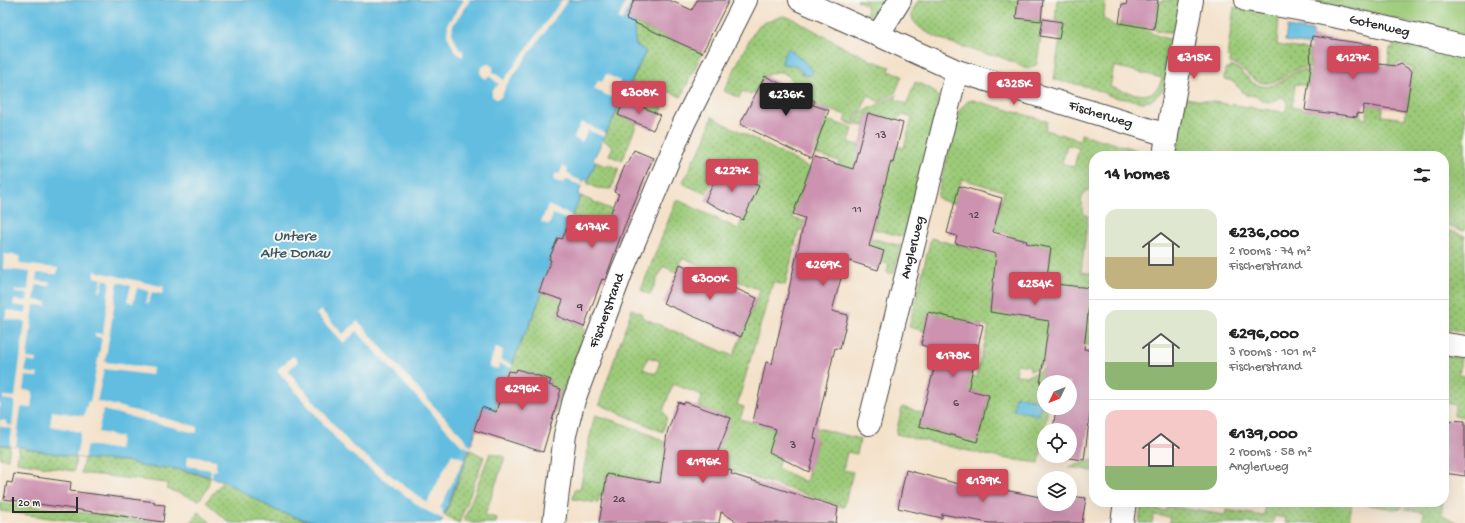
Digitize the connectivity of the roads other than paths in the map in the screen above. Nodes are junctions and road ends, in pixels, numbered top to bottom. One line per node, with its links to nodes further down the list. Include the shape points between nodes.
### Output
1 (746, 0): 15 (street, Fischerstrand, via 684,123 622,271 574,400 565,435)
2 (800, 0): 6 (street)
3 (900, 0): 6 (street)
4 (1192, 0): 9 (street)
5 (1246, 0): 7 (street, Gotenweg, via 1410,32)
6 (878, 35): 8 (street, Fischerweg)
7 (1465, 47)
8 (958, 71): 9 (street, Fischerweg); 13 (street, Anglerweg)
9 (1166, 135): 10 (street)
10 (1164, 151)
11 (1449, 345): 12 (street)
12 (1465, 347)
13 (869, 424)
14 (1124, 507): 16 (street)
15 (554, 523)
16 (1122, 523)

